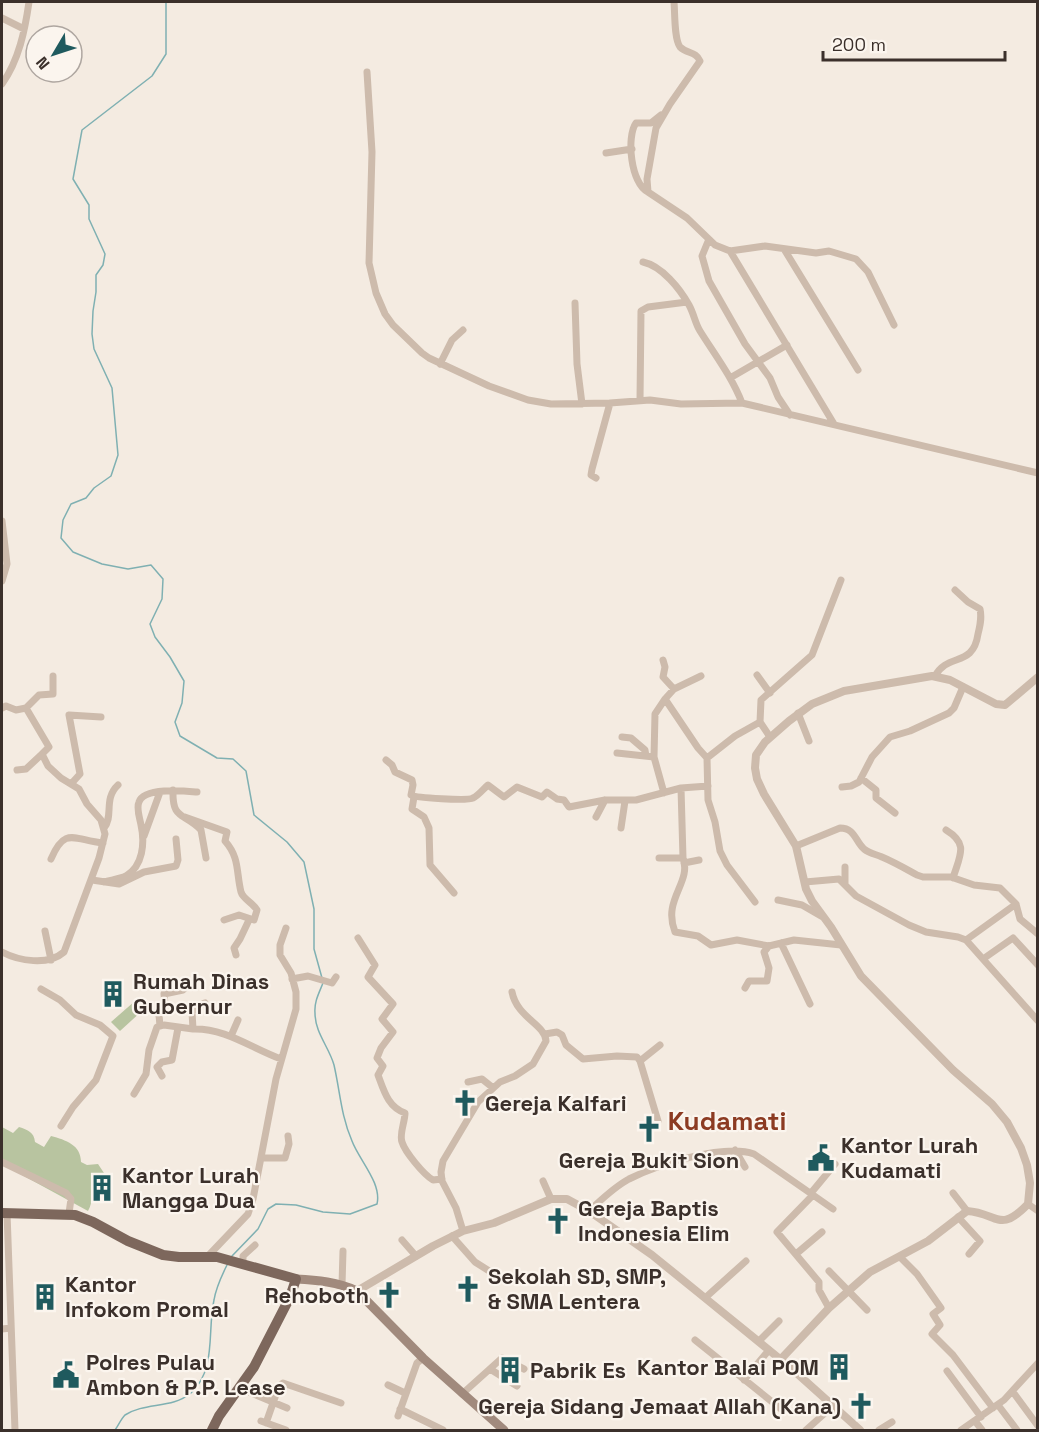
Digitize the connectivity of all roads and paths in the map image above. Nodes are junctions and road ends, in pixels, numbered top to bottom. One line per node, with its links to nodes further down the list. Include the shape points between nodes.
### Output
1 (28, 2): 4 (street)
2 (674, 2): 8 (street, via 678,43 700,59)
3 (2, 18): 5 (street)
4 (25, 24)
5 (24, 29): 7 (street, via 15,61)
6 (367, 72): 22 (street, via 372,152 371,276 389,321 422,353)
7 (2, 84)
8 (665, 112): 9 (street, via 651,123 634,125); 11 (street, via 654,137)
9 (632, 149): 10 (street); 11 (street, via 637,182)
10 (606, 153)
11 (648, 192): 12 (street, via 687,218)
12 (709, 240): 14 (street); 21 (street, via 702,256 706,274)
13 (784, 249): 14 (street, via 765,246); 18 (street, via 829,251 856,259 868,272); 23 (street)
14 (730, 251): 20 (street)
15 (643, 262): 16 (street, via 663,273)
16 (687, 302): 24 (street); 25 (street, via 641,311)
17 (574, 303): 27 (street)
18 (894, 325)
19 (464, 330): 22 (street, via 452,340)
20 (787, 345): 21 (street); 30 (street)
21 (757, 361): 24 (street); 29 (street)
22 (440, 364): 27 (street, via 528,400)
23 (858, 370)
24 (730, 378): 26 (street)
25 (640, 400): 26 (street); 28 (street)
26 (742, 403): 29 (street)
27 (582, 404): 28 (street)
28 (610, 404): 32 (street, via 592,469 591,475)
29 (790, 415): 30 (street)
30 (834, 424): 31 (street)
31 (1038, 473)
32 (596, 478)
33 (2, 521): 34 (street)
34 (4, 544): 36 (street, via 7,570)
35 (841, 580): 46 (street, via 812,655)
36 (2, 581)
37 (955, 590): 42 (street, via 980,609 977,643 972,652 946,665)
38 (663, 660): 45 (street, via 663,677)
39 (757, 675): 46 (street)
40 (53, 676): 49 (street, via 53,693 39,695)
41 (701, 676): 45 (street)
42 (935, 676): 44 (street); 50 (street, via 844,691)
43 (1038, 677): 44 (street, via 1005,705)
44 (963, 687): 63 (street, via 949,713 886,739)
45 (674, 689): 47 (street)
46 (770, 693): 52 (street, via 761,700)
47 (665, 699): 59 (street, via 655,714); 60 (street)
48 (2, 708): 49 (street)
49 (26, 708): 57 (street, via 49,747)
50 (798, 713): 54 (street); 55 (street)
51 (100, 717): 64 (street, via 69,715 80,774)
52 (760, 722): 54 (street); 60 (street)
53 (622, 737): 58 (street, via 633,739)
54 (770, 737): 85 (street, via 756,755 755,774)
55 (809, 741)
56 (617, 753): 58 (street)
57 (42, 754): 62 (street, via 26,768); 64 (street, via 48,766)
58 (646, 756): 59 (street)
59 (654, 757): 72 (street)
60 (707, 758): 66 (street)
61 (386, 760): 73 (street, via 395,772 411,780)
62 (17, 770)
63 (861, 778): 67 (street, via 856,784); 76 (street, via 876,790 876,798)
64 (71, 784): 79 (street)
65 (117, 786): 79 (street, via 110,797)
66 (708, 786): 68 (street); 99 (street, via 720,851)
67 (843, 787)
68 (681, 788): 72 (street); 89 (street)
69 (173, 790): 70 (street); 71 (street); 77 (street, via 172,805)
70 (160, 792): 82 (street); 82 (street, via 138,802)
71 (197, 792)
72 (664, 793): 75 (street)
73 (414, 797): 74 (street, via 468,800 488,785 502,797 517,787 540,797 547,792 564,800 568,807); 97 (street, via 412,809 424,817 429,828 430,865)
74 (605, 801): 75 (street); 78 (street)
75 (625, 801): 80 (street)
76 (895, 813)
77 (182, 816): 86 (street, via 201,830); 103 (street, via 227,831 225,841 237,863 241,892 257,910 255,919)
78 (596, 817)
79 (104, 828): 84 (street)
80 (621, 828)
81 (946, 830): 92 (street, via 958,837 961,845)
82 (144, 836): 94 (street, via 134,870)
83 (176, 839): 94 (street, via 176,866 144,872 122,884)
84 (103, 843): 88 (street, via 63,839); 93 (street)
85 (796, 846): 92 (street, via 847,828 871,854 923,877); 95 (street)
86 (206, 858)
87 (659, 858): 89 (street)
88 (51, 859)
89 (684, 860): 90 (street); 111 (street, via 684,876 672,905 675,932 698,936 711,945 737,940)
90 (699, 860)
91 (845, 867): 96 (street)
92 (953, 878): 100 (street, via 1000,888)
93 (92, 880): 94 (street); 115 (street, via 64,952)
94 (104, 882)
95 (805, 882): 96 (street, via 834,878); 101 (street)
96 (844, 884): 108 (street, via 856,896 916,928)
97 (454, 893)
98 (778, 900): 101 (street, via 802,905)
99 (754, 902)
100 (1016, 904): 106 (street, via 1020,919); 108 (street)
101 (821, 916): 110 (street)
102 (224, 920): 103 (street, via 236,915)
103 (249, 920): 113 (street, via 234,948)
104 (286, 928): 118 (street, via 280,955)
105 (45, 931): 115 (street)
106 (1038, 934)
107 (358, 938): 147 (street, via 375,965 368,977 393,1004 382,1019 393,1032 377,1058 383,1068 378,1075 392,1106 405,1113 403,1145 426,1175 433,1180)
108 (966, 940): 114 (street)
109 (781, 944): 110 (street, via 794,940); 111 (street); 124 (street)
110 (841, 945): 152 (street, via 861,976 891,1009 1002,1116 1022,1148 1030,1183)
111 (769, 946): 120 (street, via 764,952 769,968 767,981 749,981)
112 (2, 952): 115 (street, via 22,960)
113 (236, 955)
114 (983, 959): 116 (street, via 1013,938); 126 (street)
115 (51, 960)
116 (1038, 965)
117 (336, 977): 118 (street, via 332,983 308,976)
118 (292, 979): 133 (street, via 296,1009)
119 (189, 983): 127 (street, via 181,991 164,994)
120 (745, 988)
121 (41, 989): 140 (street, via 113,1036 96,1080)
122 (512, 992): 130 (street, via 515,1005)
123 (205, 1003): 129 (street, via 192,1012)
124 (810, 1004)
125 (238, 1020): 131 (street)
126 (1038, 1021)
127 (160, 1026): 128 (street); 138 (street, via 149,1050 146,1074)
128 (178, 1028): 129 (street); 135 (street, via 172,1060 157,1067)
129 (193, 1029): 131 (street)
130 (545, 1034): 134 (street, via 562,1035 566,1046 583,1059 634,1056); 137 (street, via 546,1041 533,1064)
131 (231, 1036): 133 (street)
132 (660, 1045): 134 (street)
133 (281, 1059): 143 (street)
134 (640, 1061): 139 (street)
135 (162, 1076)
136 (468, 1082): 137 (street, via 482,1079)
137 (492, 1087): 147 (street, via 470,1112 443,1161)
138 (134, 1094)
139 (658, 1121)
140 (61, 1126)
141 (288, 1136): 143 (street, via 285,1158)
142 (735, 1150): 146 (street); 150 (street, via 760,1157); 156 (street, via 692,1158 630,1179)
143 (262, 1158): 168 (street, via 248,1214)
144 (2, 1162): 158 (street, via 66,1193 71,1199)
145 (835, 1164): 150 (street)
146 (745, 1167)
147 (442, 1179): 160 (street)
148 (543, 1181): 151 (street)
149 (953, 1193): 154 (street)
150 (812, 1194): 153 (street); 166 (street, via 777,1232)
151 (551, 1199): 156 (street, via 567,1199); 160 (street, via 494,1223)
152 (1028, 1204): 154 (street, via 1006,1220); 155 (street)
153 (833, 1209)
154 (967, 1211): 159 (street)
155 (1038, 1211)
156 (589, 1212): 179 (street)
157 (4, 1213): 158 (main road); 183 (street)
158 (69, 1214): 168 (main road, via 163,1255)
159 (958, 1216): 167 (street, via 980,1241); 170 (street, via 928,1241)
160 (463, 1231): 162 (street)
161 (822, 1233): 166 (street)
162 (452, 1236): 169 (street); 175 (street, via 475,1262)
163 (402, 1240): 169 (street)
164 (255, 1245): 172 (street)
165 (343, 1251): 176 (street)
166 (796, 1254): 180 (street, via 819,1282)
167 (969, 1254)
168 (212, 1256): 172 (main road)
169 (416, 1256): 177 (street)
170 (900, 1257): 178 (street, via 870,1272); 204 (street, via 941,1308 933,1314 940,1325 932,1334)
171 (746, 1261): 179 (street)
172 (240, 1263): 174 (main road)
173 (829, 1271): 178 (street)
174 (296, 1279): 176 (main road); 197 (main road, via 258,1361)
175 (505, 1281)
176 (342, 1285): 177 (main road)
177 (357, 1291): 188 (main road)
178 (848, 1291): 180 (street); 181 (street)
179 (705, 1298): 186 (street)
180 (829, 1308): 189 (street)
181 (867, 1310)
182 (779, 1321): 186 (street)
183 (11, 1328): 184 (street); 211 (street)
184 (2, 1329)
185 (695, 1340): 194 (street)
186 (759, 1341): 187 (street)
187 (769, 1350): 189 (street); 194 (street)
188 (423, 1358): 198 (street); 200 (main road)
189 (782, 1359): 203 (street)
190 (1036, 1367): 199 (street)
191 (490, 1369): 192 (street, via 503,1358); 196 (street); 200 (street)
192 (524, 1370)
193 (946, 1371): 207 (street)
194 (744, 1380): 206 (street)
195 (388, 1385): 198 (street)
196 (517, 1386)
197 (239, 1388): 201 (street); 212 (main road)
198 (405, 1392): 214 (street, via 399,1412)
199 (1013, 1392): 204 (street); 209 (street)
200 (462, 1394): 215 (main road)
201 (273, 1402): 202 (street, via 283,1383); 205 (street); 213 (street, via 264,1422)
202 (341, 1403)
203 (834, 1405): 216 (street); 217 (street)
204 (996, 1406): 207 (street); 220 (street)
205 (287, 1408)
206 (781, 1409)
207 (978, 1419): 210 (street); 219 (street)
208 (892, 1422): 218 (street)
209 (1038, 1426)
210 (963, 1430)
211 (15, 1431)
212 (212, 1431)
213 (286, 1431)
214 (443, 1431)
215 (504, 1431)
216 (806, 1431)
217 (860, 1431)
218 (879, 1431)
219 (982, 1431)
220 (1017, 1431)

